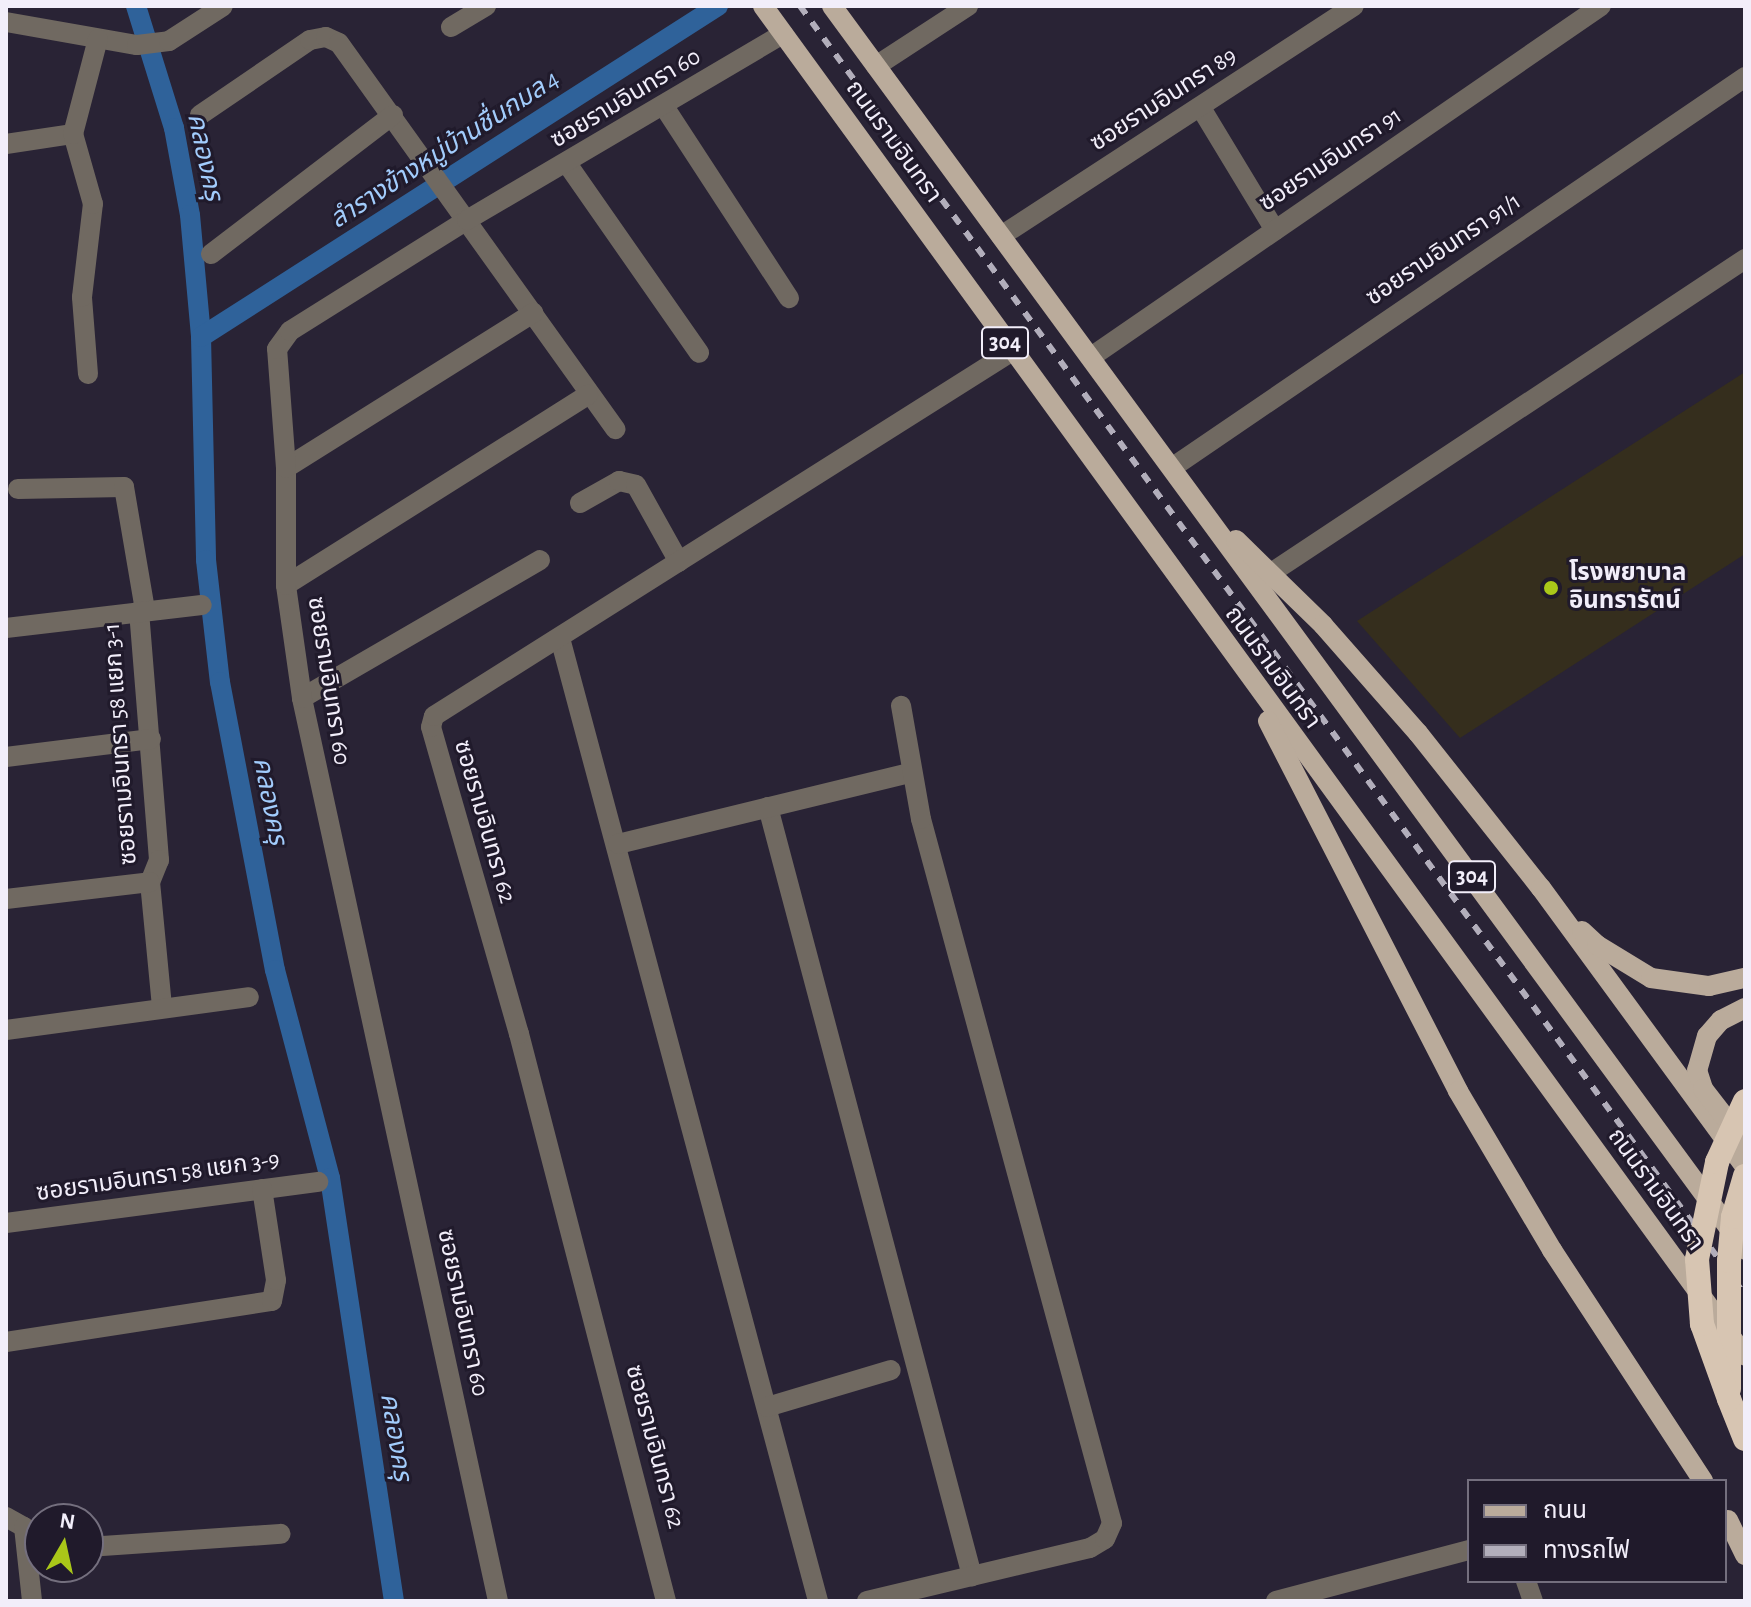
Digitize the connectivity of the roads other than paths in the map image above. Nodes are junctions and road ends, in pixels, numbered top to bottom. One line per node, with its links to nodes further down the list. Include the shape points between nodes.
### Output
1 (223, 6): 11 (street, via 169,41 137,45)
2 (486, 6): 9 (street)
3 (763, 6): 10 (main road, ถนนรามอินทรา / 304)
4 (832, 6): 12 (main road, ถนนรามอินทรา / 304)
5 (968, 6): 12 (street)
6 (1354, 6): 15 (street, ซอยรามอินทรา 89)
7 (1601, 6): 22 (street, ซอยรามอินทรา 91)
8 (6, 22): 11 (street)
9 (451, 27)
10 (783, 34): 14 (street, ซอยรามอินทรา 60); 28 (main road, ถนนรามอินทรา / 304)
11 (98, 39): 18 (street)
12 (876, 66): 23 (main road, ถนนรามอินทรา / 304)
13 (1745, 77): 34 (street, ซอยรามอินทรา 91/1)
14 (665, 108): 20 (street, ซอยรามอินทรา 60); 26 (street)
15 (1201, 108): 22 (street); 23 (street, ซอยรามอินทรา 89)
16 (200, 115): 17 (street, via 318,37 339,43)
17 (393, 115): 21 (street); 24 (street)
18 (73, 134): 19 (street); 31 (street, via 93,204 82,297)
19 (6, 144)
20 (568, 165): 21 (street, ซอยรามอินทรา 60); 29 (street)
21 (467, 220): 27 (street); 35 (street, ซอยรามอินทรา 60, via 279,342)
22 (1275, 230): 30 (street, ซอยรามอินทรา 91)
23 (1001, 236): 30 (main road, ถนนรามอินทรา / 304)
24 (211, 254)
25 (1745, 259): 41 (street)
26 (789, 298)
27 (533, 313): 32 (street); 35 (street)
28 (1011, 352): 40 (street, ซอยรามอินทรา 62); 47 (main road, ถนนรามอินทรา / 304)
29 (699, 353)
30 (1091, 357): 34 (main road, ถนนรามอินทรา / 304)
31 (88, 374)
32 (588, 395): 33 (street); 42 (street)
33 (615, 429)
34 (1173, 467): 38 (main road, ถนนรามอินทรา / 304)
35 (286, 468): 42 (street, ซอยรามอินทรา 60)
36 (18, 489): 44 (street, via 113,483 124,487)
37 (580, 503): 40 (street, via 619,481 636,485)
38 (1198, 504): 41 (main road); 70 (main road, ถนนรามอินทรา / 304)
39 (540, 560): 48 (street)
40 (679, 562): 46 (street, ซอยรามอินทรา 62)
41 (1271, 573): 56 (main road, via 1372,679)
42 (286, 585): 48 (street, ซอยรามอินทรา 60)
43 (202, 605): 44 (street)
44 (142, 610): 45 (street, ซอยรามอินทรา 58 แยก 3-1); 50 (street, ซอยรามอินทรา 58 แยก 3-1)
45 (6, 628)
46 (560, 638): 54 (street); 88 (street, ซอยรามอินทรา 62, via 434,716 432,739 519,1034)
47 (1249, 680): 72 (main road, ถนนรามอินทรา / 304); 77 (main road, via 1354,897 1458,1091 1552,1250)
48 (302, 698): 87 (street, ซอยรามอินทรา 60)
49 (901, 706): 52 (street)
50 (151, 739): 51 (street); 55 (street, ซอยรามอินทรา 58 แยก 3-1, via 159,860)
51 (6, 757)
52 (910, 773): 53 (street); 86 (street, via 1112,1523 1105,1539 1090,1548)
53 (768, 807): 54 (street); 86 (street)
54 (618, 844): 75 (street)
55 (150, 882): 57 (street); 60 (street, ซอยรามอินทรา 58 แยก 3-1)
56 (1541, 888): 58 (main road, via 1597,945 1651,978 1709,986); 65 (main road)
57 (6, 899)
58 (1745, 978)
59 (249, 997): 60 (street)
60 (162, 1006): 62 (street)
61 (1745, 1008): 64 (main road, via 1721,1020 1707,1036 1697,1070 1703,1089)
62 (6, 1030)
63 (1745, 1101): 74 (highway, bridge, via 1717,1162 1697,1259 1702,1324)
64 (1745, 1143)
65 (1745, 1167)
66 (1745, 1176): 74 (highway, bridge, via 1733,1217 1729,1261)
67 (318, 1182): 68 (street, ซอยรามอินทรา 58 แยก 3-9)
68 (262, 1189): 69 (street, ซอยรามอินทรา 58 แยก 3-9); 71 (street, via 277,1291 265,1305)
69 (6, 1223)
70 (1745, 1250)
71 (6, 1342)
72 (1745, 1356)
73 (891, 1370): 75 (street)
74 (1729, 1399): 76 (highway)
75 (767, 1407): 89 (street)
76 (1745, 1439)
77 (1702, 1479)
78 (6, 1517): 80 (street)
79 (1727, 1518): 82 (main road); 85 (main road)
80 (24, 1527)
81 (281, 1534): 83 (street)
82 (1745, 1541)
83 (104, 1546)
84 (1467, 1551): 91 (street)
85 (1745, 1555)
86 (972, 1576): 90 (street)
87 (498, 1601)
88 (666, 1601)
89 (818, 1601)
90 (867, 1601)
91 (1276, 1601)

